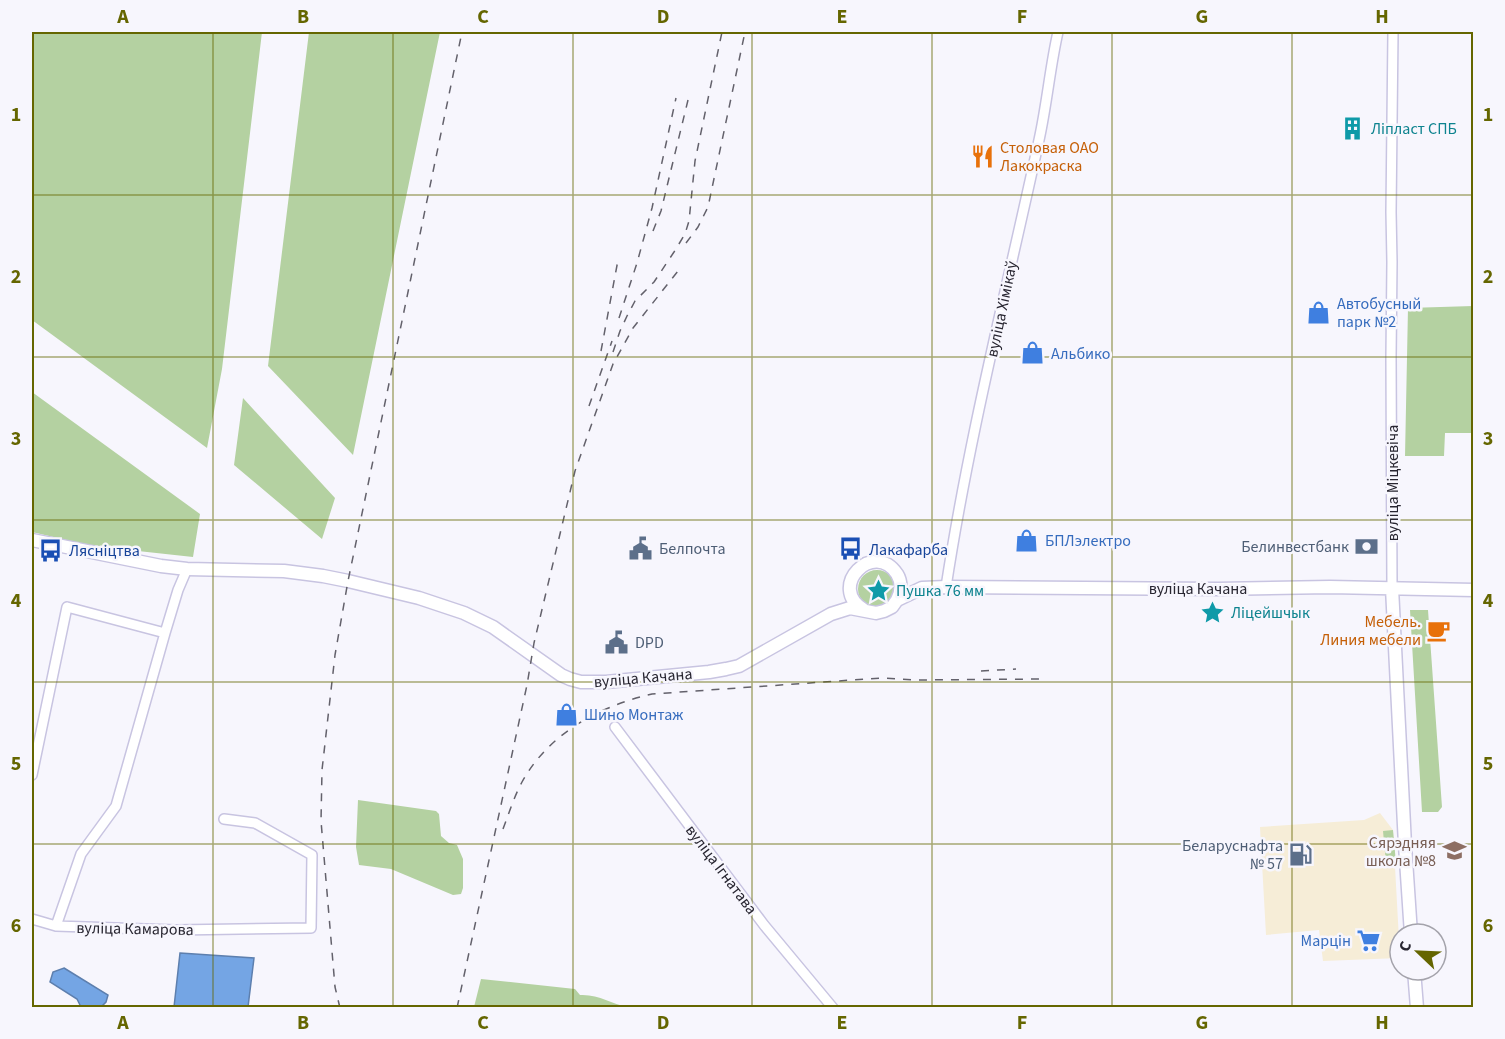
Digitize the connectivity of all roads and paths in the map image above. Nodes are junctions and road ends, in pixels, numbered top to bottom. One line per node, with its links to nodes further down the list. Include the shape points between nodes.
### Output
1 (1058, 32): 6 (street, вуліца Хімікаў, via 1040,136 962,491)
2 (1393, 32): 8 (street, вуліца Міцкевіча)
3 (32, 540): 4 (main road, вуліца Качана)
4 (187, 568): 13 (main road, вуліца Качана, via 323,576 419,598 480,620 561,675 581,682 739,666); 14 (street, вуліца Камарова)
5 (899, 577): 7 (main road, вуліца Качана); 10 (main road, вуліца Качана, via 885,563 866,564 853,575); 11 (main road, via 901,589)
6 (946, 587): 7 (main road, вуліца Качана); 8 (main road, вуліца Качана)
7 (922, 588): 11 (main road, вуліца Качана)
8 (1392, 588): 9 (main road, вуліца Качана); 19 (main road, вуліца Міцкевіча)
9 (1473, 590)
10 (851, 595): 12 (main road); 13 (main road, вуліца Качана)
11 (897, 600): 12 (main road, вуліца Качана, via 884,611)
12 (867, 611): 13 (main road, вуліца Качана, via 850,608)
13 (831, 614)
14 (165, 633): 16 (street, via 67,607); 20 (street, вуліца Камарова, via 116,806 81,854)
15 (615, 727): 22 (street, вуліца Ігнатава, via 764,925)
16 (32, 775)
17 (224, 819): 20 (street, вуліца Камарова, via 255,823 312,855 310,928 176,930)
18 (32, 919): 20 (street)
19 (1410, 922)
20 (56, 926)
21 (1415, 982): 23 (main road)
22 (833, 1008)
23 (1417, 1008)

